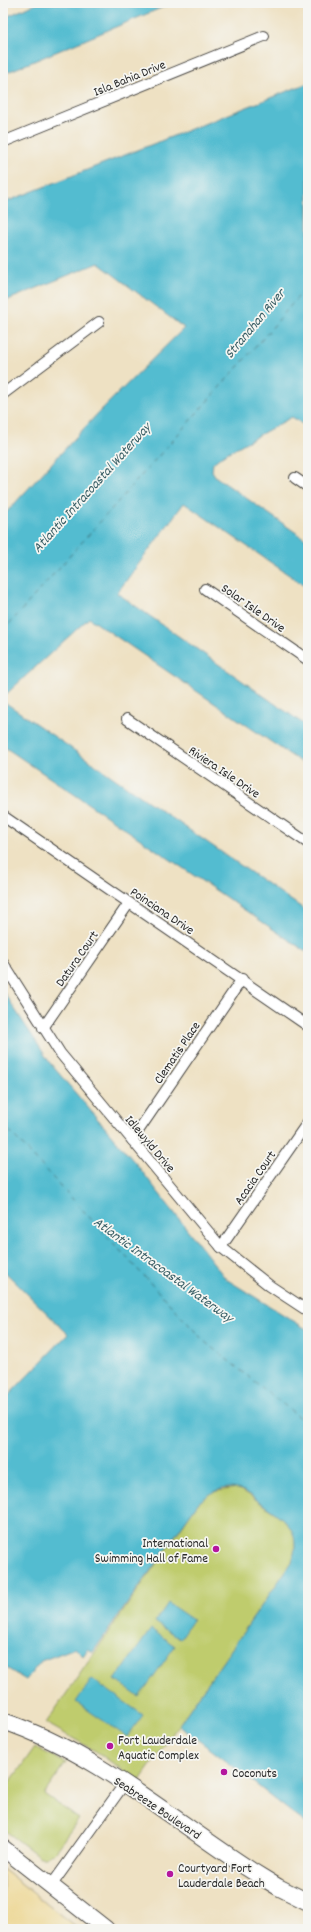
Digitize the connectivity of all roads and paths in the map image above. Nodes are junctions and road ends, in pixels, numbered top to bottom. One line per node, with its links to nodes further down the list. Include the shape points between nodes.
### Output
1 (264, 36): 2 (street, Isla Bahia Drive)
2 (3, 142)
3 (99, 322): 4 (street)
4 (3, 394)
5 (296, 478): 6 (street)
6 (308, 487)
7 (206, 589): 8 (street, Solar Isle Drive)
8 (308, 660)
9 (127, 719): 11 (street, Riviera Isle Drive)
10 (3, 816): 12 (street, Poinciana Drive)
11 (308, 843)
12 (130, 903): 14 (street, Poinciana Drive); 16 (street, Datura Court)
13 (3, 964): 16 (street, Idlewyld Drive)
14 (242, 980): 15 (street, Poinciana Drive); 18 (street, Clematis Place)
15 (308, 1026)
16 (43, 1028): 18 (street, Idlewyld Drive, via 60,1053)
17 (308, 1122): 19 (street, Acacia Court)
18 (132, 1140): 19 (street, Idlewyld Drive)
19 (221, 1247): 20 (street, Idlewyld Drive)
20 (308, 1312)
21 (3, 1720): 22 (main road, Seabreeze Boulevard, via 68,1749)
22 (124, 1783): 24 (street); 25 (main road, Seabreeze Boulevard, via 252,1871)
23 (3, 1848): 24 (main road)
24 (51, 1886): 26 (main road)
25 (308, 1902)
26 (106, 1929)

